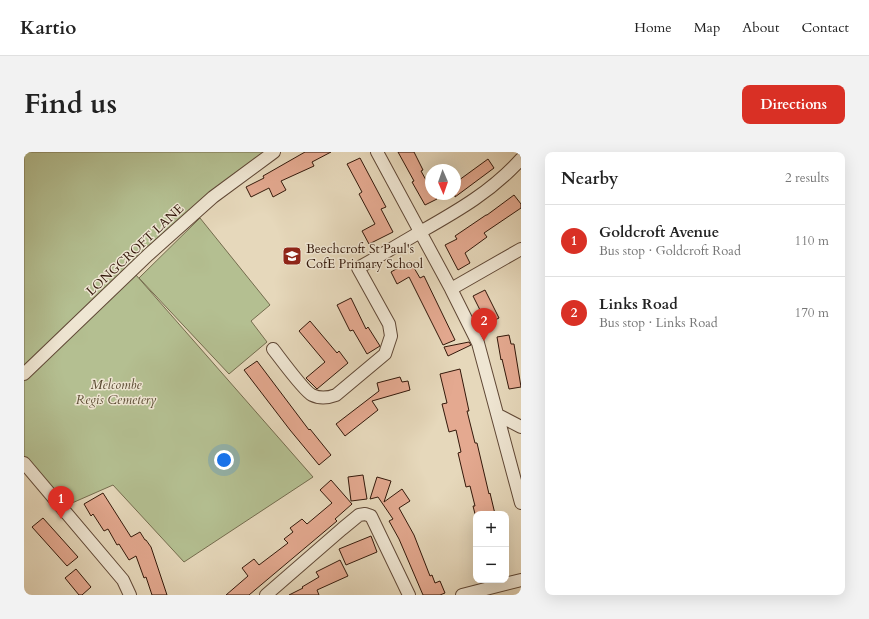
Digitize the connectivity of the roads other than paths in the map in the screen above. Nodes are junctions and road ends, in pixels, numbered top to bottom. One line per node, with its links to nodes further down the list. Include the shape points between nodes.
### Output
1 (272, 152): 8 (street, LONGCROFT LANE, via 213,198 148,255)
2 (377, 152): 4 (street)
3 (521, 159): 4 (street, via 482,196)
4 (420, 232): 6 (street); 7 (street, via 358,268 389,324 391,336 385,354 336,395 322,398 310,394)
5 (521, 249): 6 (street)
6 (451, 289): 9 (street, via 478,343)
7 (273, 350)
8 (24, 374)
9 (498, 415): 10 (street); 12 (street)
10 (521, 427)
11 (26, 469): 15 (street, via 123,580)
12 (520, 494)
13 (521, 580): 17 (street)
14 (269, 594): 16 (street, via 342,529 359,515 365,514 371,516)
15 (130, 595)
16 (409, 595)
17 (462, 595)

